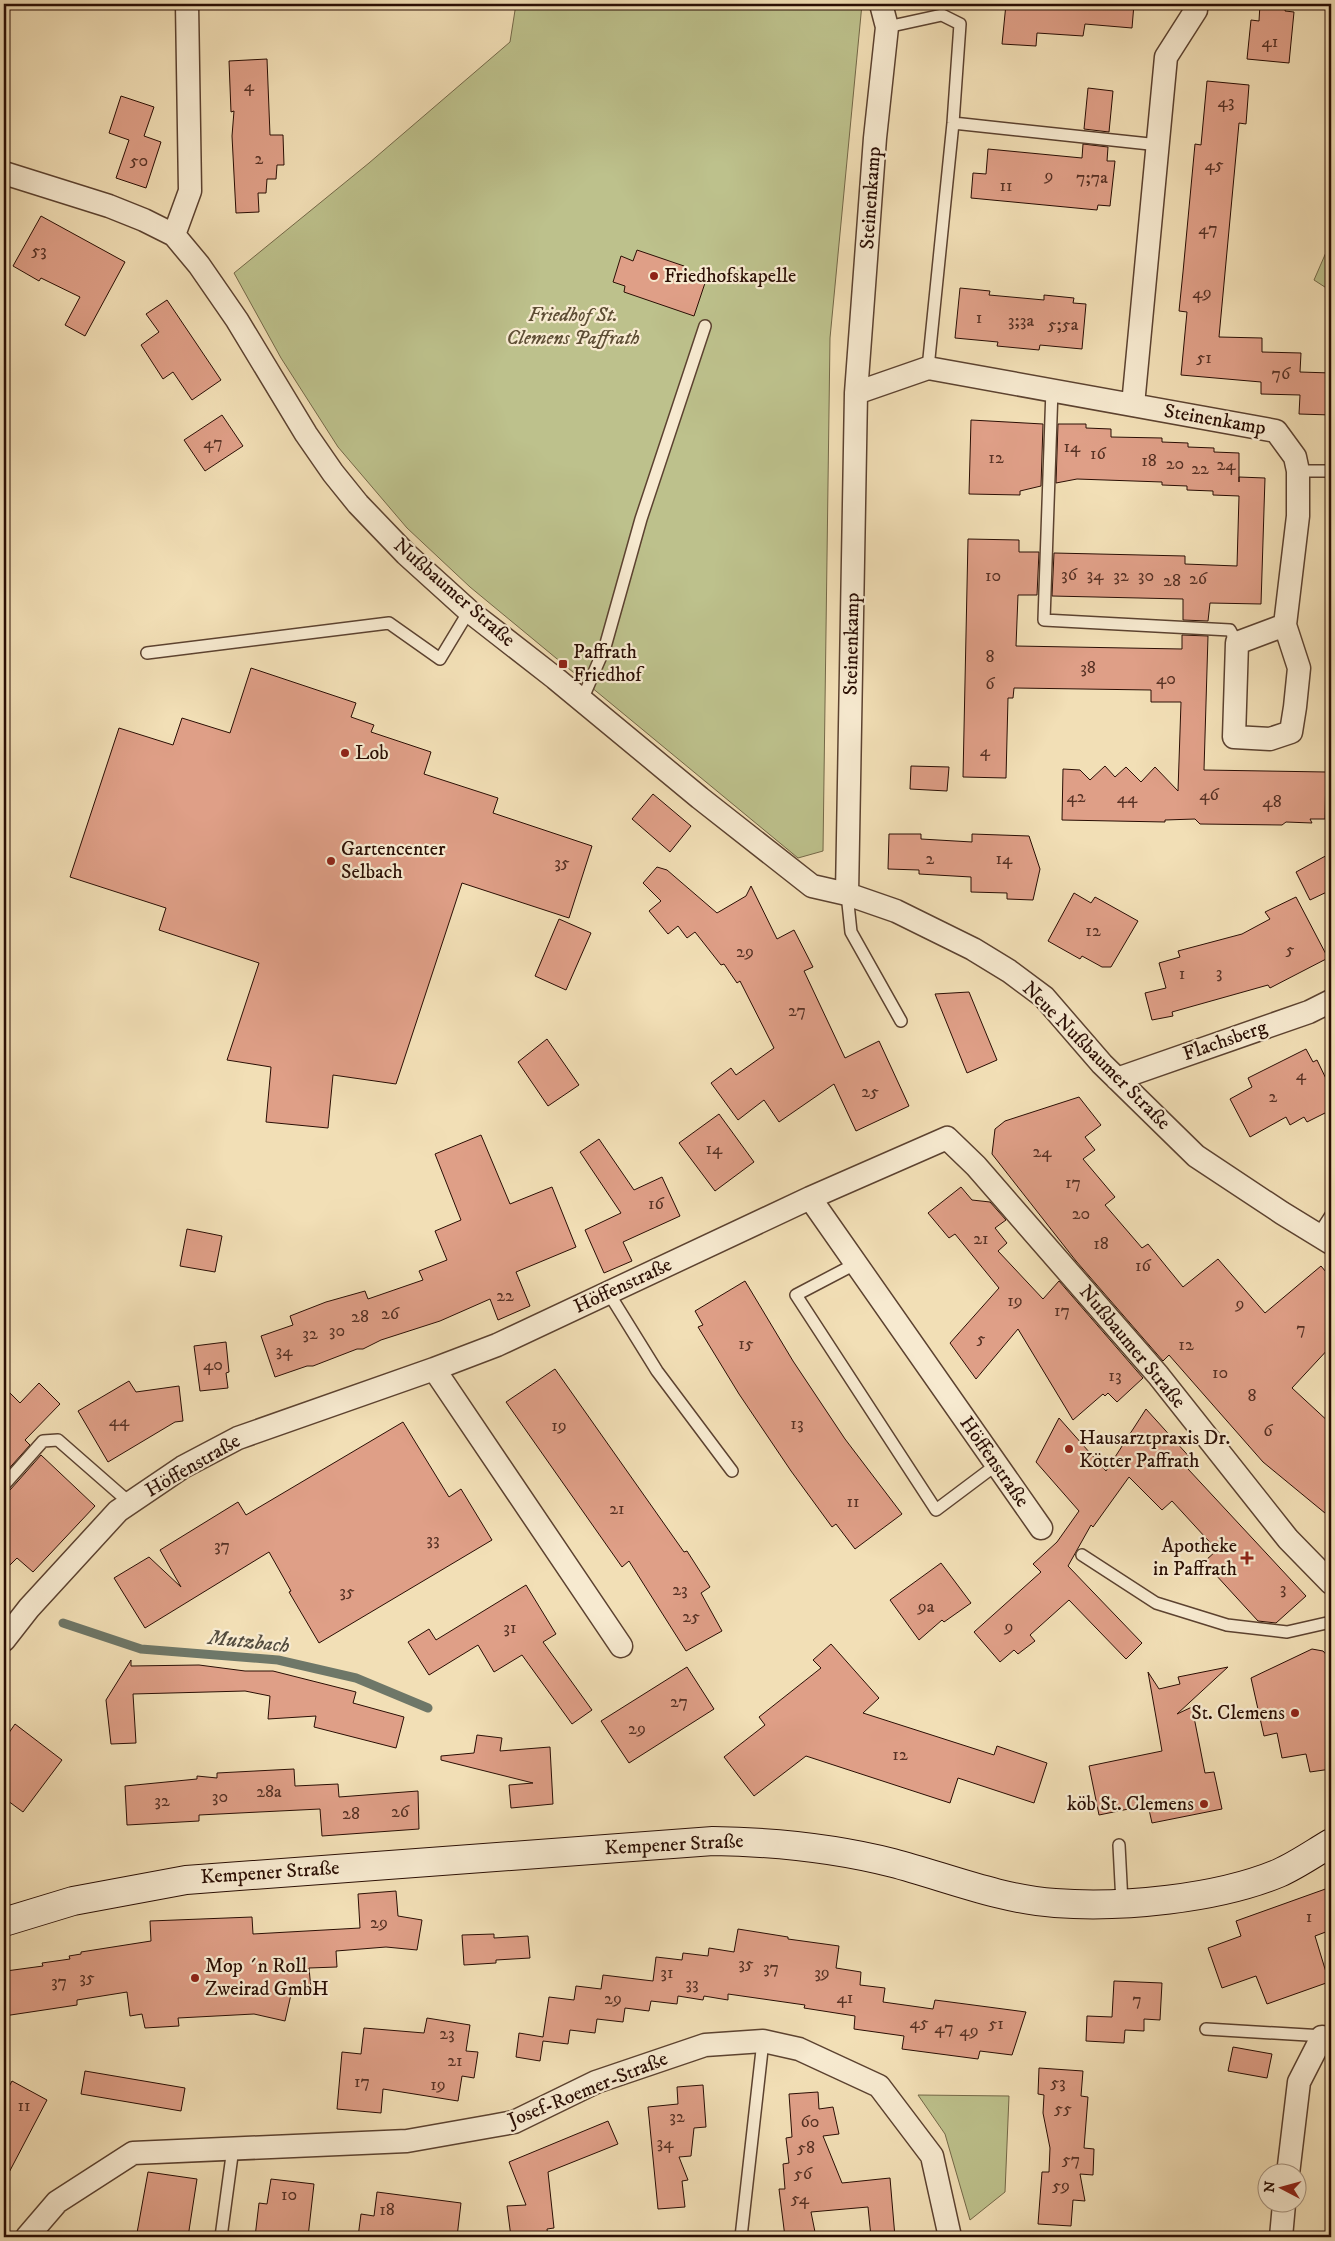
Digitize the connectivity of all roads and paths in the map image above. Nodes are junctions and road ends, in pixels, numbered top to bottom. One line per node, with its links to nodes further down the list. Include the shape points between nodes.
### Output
1 (187, 4): 8 (street, via 190,191)
2 (881, 4): 4 (street, Steinenkamp)
3 (1192, 7): 6 (street, via 1166,57)
4 (887, 27): 5 (lane, via 942,14 960,24); 12 (street, Steinenkamp, via 875,138)
5 (954, 123): 6 (lane); 10 (lane)
6 (1158, 145): 13 (street)
7 (4, 173): 8 (street, Nußbaumer Straße, via 109,206)
8 (174, 235): 16 (street, Nußbaumer Straße, via 237,320 333,473 406,554)
9 (705, 326): 20 (lane, via 641,519 605,647)
10 (928, 368): 11 (street, Steinenkamp); 12 (street, Steinenkamp)
11 (1052, 389): 13 (street, Steinenkamp); 18 (lane, via 1044,620 1230,630)
12 (856, 393): 21 (street, Steinenkamp)
13 (1133, 405): 14 (street, Steinenkamp, via 1276,431 1295,457)
14 (1298, 471): 15 (lane); 17 (street, Steinenkamp, via 1298,516)
15 (1331, 471)
16 (469, 611): 19 (lane, via 440,659 389,623); 20 (street, Nußbaumer Straße)
17 (1285, 626): 18 (street); 18 (street, Steinenkamp, via 1299,668 1290,732 1270,739 1234,737)
18 (1237, 643)
19 (147, 653)
20 (582, 700): 21 (street, Nußbaumer Straße, via 812,886)
21 (847, 894): 23 (lane, via 851,932); 24 (street, Neue Nußbaumer Straße, via 896,912 973,949 1009,971 1044,998)
22 (1331, 1001): 24 (street, Flachsberg, via 1309,1012)
23 (901, 1021)
24 (1117, 1079): 28 (street, Neue Nußbaumer Straße, via 1196,1156)
25 (947, 1138): 26 (street, Höffenstraße); 38 (street, Nußbaumer Straße, via 976,1166 1158,1375 1288,1539)
26 (810, 1198): 29 (street, Höffenstraße); 30 (street, Höffenstraße)
27 (1331, 1215): 28 (lane)
28 (1325, 1239)
29 (855, 1264): 32 (street, Höffenstraße); 32 (lane, via 796,1295 936,1510)
30 (608, 1292): 31 (street, Höffenstraße, via 497,1345); 33 (lane, via 657,1371)
31 (434, 1369): 35 (street, Höffenstraße, via 238,1438 183,1467); 41 (street)
32 (996, 1465): 36 (street, Höffenstraße)
33 (732, 1471)
34 (4, 1486): 35 (lane, via 43,1442 58,1440)
35 (130, 1503): 40 (street, Höffenstraße, via 29,1608)
36 (1040, 1528)
37 (1082, 1555): 39 (lane, via 1156,1603 1227,1625 1287,1632)
38 (1331, 1583)
39 (1331, 1622)
40 (4, 1640)
41 (622, 1646)
42 (1331, 1843): 44 (main road, Kempener Straße, via 1279,1873 1224,1890)
43 (1120, 1845): 44 (lane)
44 (1122, 1903): 45 (main road, Kempener Straße, via 1054,1903 996,1893 891,1863 815,1847 764,1841 713,1841 186,1880 73,1901)
45 (4, 1922)
46 (1206, 2029): 47 (lane)
47 (1327, 2034): 50 (street, via 1299,2082)
48 (763, 2042): 49 (street, Josef-Roemer-Straße, via 705,2045 596,2082 514,2122 407,2141); 54 (lane); 55 (street, Josef-Roemer-Straße, via 799,2049 879,2086 932,2156)
49 (234, 2148): 52 (street, Josef-Roemer-Straße, via 132,2153 57,2202); 53 (lane)
50 (1289, 2164)
51 (1283, 2214): 56 (street)
52 (27, 2237)
53 (221, 2237)
54 (741, 2237)
55 (950, 2237)
56 (1280, 2237)

